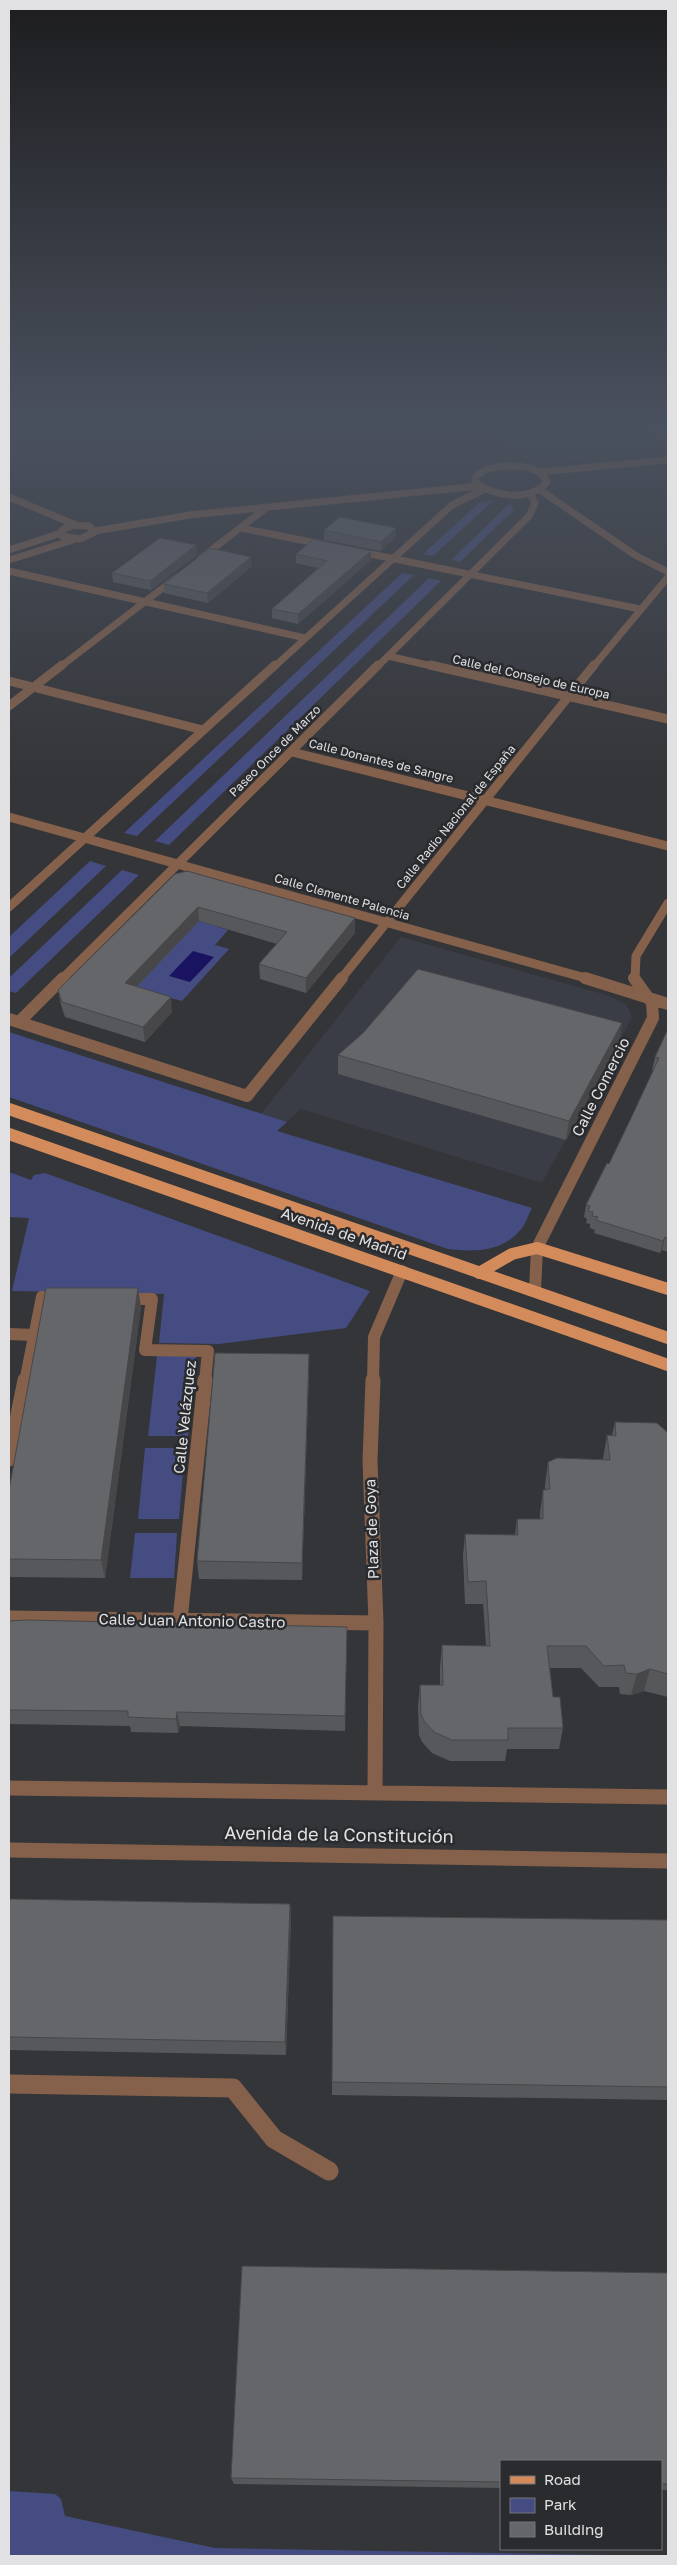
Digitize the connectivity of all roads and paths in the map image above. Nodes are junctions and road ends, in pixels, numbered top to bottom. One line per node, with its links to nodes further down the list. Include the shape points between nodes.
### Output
1 (29, 543): 10 (street)
2 (64, 543): 12 (street)
3 (221, 543): 13 (street)
4 (314, 543): 8 (street)
5 (410, 543): 11 (street)
6 (502, 543): 17 (street, Paseo Once de Marzo)
7 (618, 543): 15 (street)
8 (335, 547)
9 (345, 549): 11 (street)
10 (9, 550)
11 (392, 559): 17 (street); 21 (street)
12 (9, 560)
13 (196, 562)
14 (9, 572): 19 (street)
15 (668, 572)
16 (181, 573): 19 (street)
17 (470, 575): 20 (street); 22 (street, Paseo Once de Marzo)
18 (668, 577): 20 (street, Calle Radio Nacional de España)
19 (144, 602): 21 (street); 24 (street)
20 (640, 609): 25 (street, Calle Radio Nacional de España)
21 (305, 638): 28 (street)
22 (388, 656): 25 (street, Calle del Consejo de Europa); 29 (street, Paseo Once de Marzo)
23 (9, 681): 24 (street)
24 (34, 687): 26 (street); 28 (street)
25 (569, 697): 27 (street, Calle del Consejo de Europa); 30 (street, Calle Radio Nacional de España)
26 (9, 706)
27 (668, 719)
28 (204, 730): 32 (street)
29 (292, 752): 30 (street, Calle Donantes de Sangre); 34 (street, Paseo Once de Marzo)
30 (486, 800): 33 (street, Calle Donantes de Sangre); 37 (street, Calle Radio Nacional de España)
31 (9, 817): 32 (street, Calle Clemente Palencia)
32 (84, 838): 34 (street, Calle Clemente Palencia); 36 (street)
33 (668, 846)
34 (178, 865): 37 (street, Calle Clemente Palencia); 40 (street, Paseo Once de Marzo)
35 (668, 903): 38 (street, Calle Comercio, via 636,958 635,981)
36 (9, 907)
37 (387, 923): 38 (street, Calle Clemente Palencia); 40 (street, Calle Radio Nacional de España, via 247,1096)
38 (645, 995): 39 (street, Calle Clemente Palencia); 43 (street, Calle Comercio, via 653,1008 649,1026)
39 (668, 1004)
40 (14, 1020)
41 (9, 1109): 45 (main road, Avenida de Madrid)
42 (9, 1134): 44 (main road, Avenida de Madrid)
43 (537, 1248): 45 (main road, via 512,1254); 46 (main road); 47 (street, Calle Comercio)
44 (402, 1272): 53 (main road, Avenida de Madrid); 57 (street, Plaza de Goya, via 374,1337 370,1461)
45 (479, 1273): 47 (main road, Avenida de Madrid)
46 (668, 1289)
47 (535, 1291): 52 (main road, Avenida de Madrid)
48 (79, 1298): 51 (street, via 42,1297)
49 (106, 1298): 56 (street, Calle Velázquez, via 152,1300 145,1350 208,1351)
50 (9, 1334): 51 (street)
51 (34, 1335): 54 (street)
52 (668, 1338)
53 (668, 1365)
54 (9, 1459)
55 (9, 1618): 56 (street, Calle Juan Antonio Castro)
56 (180, 1620): 57 (street, Calle Juan Antonio Castro)
57 (376, 1624): 59 (street, Plaza de Goya)
58 (9, 1788): 59 (street)
59 (375, 1793): 60 (street)
60 (668, 1797)
61 (9, 1850): 62 (street, Avenida de la Constitución)
62 (668, 1861)
63 (9, 2084): 64 (street, via 233,2088 274,2139)
64 (329, 2171)

